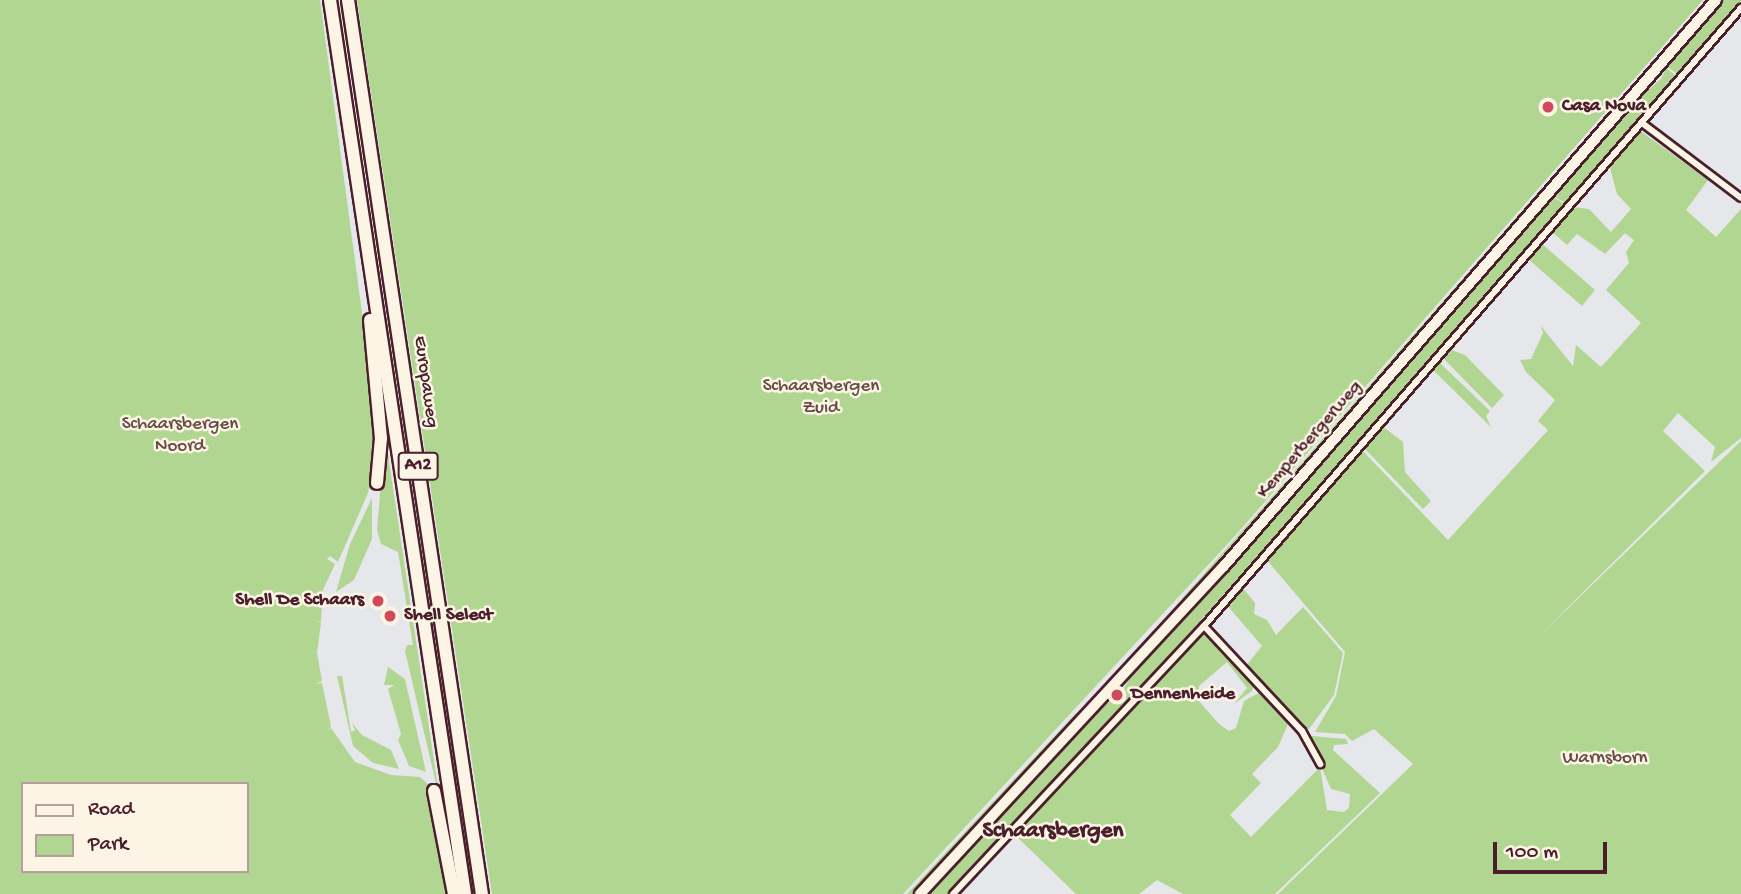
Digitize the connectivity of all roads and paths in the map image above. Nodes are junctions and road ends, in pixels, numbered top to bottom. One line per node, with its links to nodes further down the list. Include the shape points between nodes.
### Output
1 (330, 0): 6 (highway, Europaweg / A12)
2 (348, 0): 15 (highway, Europaweg / A12)
3 (1716, 0): 16 (main road, Kemperbergerweg, via 1215,576)
4 (1741, 8): 5 (street)
5 (1642, 123): 7 (street); 9 (street)
6 (359, 195): 8 (highway, A12, via 379,405); 14 (highway, Europaweg / A12)
7 (1741, 198)
8 (377, 483)
9 (1203, 626): 10 (street, via 1302,731); 12 (street)
10 (1320, 764)
11 (434, 791): 13 (highway)
12 (960, 887): 17 (street); 18 (street)
13 (454, 894)
14 (465, 894)
15 (482, 894)
16 (920, 894)
17 (953, 894)
18 (966, 894)

